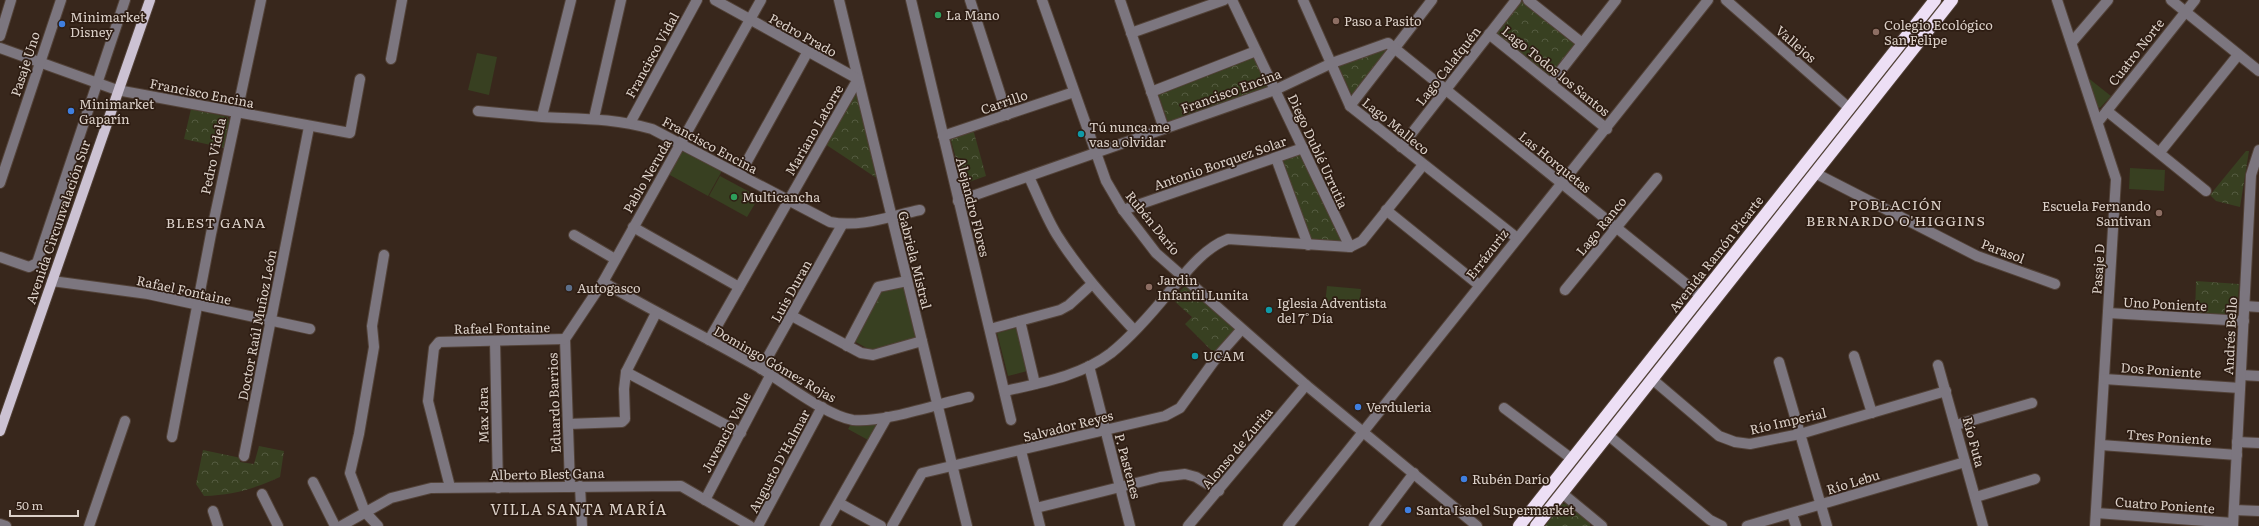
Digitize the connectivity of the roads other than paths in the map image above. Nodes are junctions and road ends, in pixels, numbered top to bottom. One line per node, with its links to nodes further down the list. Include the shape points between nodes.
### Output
1 (11, 0): 36 (street)
2 (61, 0): 45 (street, Pasaje Uno)
3 (125, 0): 50 (street, Avenida Circunvalación Sur)
4 (150, 0): 52 (main road, Avenida Circunvalación Sur)
5 (261, 0): 61 (street, Pedro Videla)
6 (402, 0): 44 (street)
7 (571, 0): 63 (street)
8 (621, 0): 64 (street)
9 (697, 0): 66 (street, Francisco Vidal)
10 (714, 0): 33 (street, Pedro Prado)
11 (761, 0): 33 (street, Pablo Neruda)
12 (839, 0): 48 (street, Gabriela Mistral)
13 (911, 0): 70 (street, Alejandro Flores)
14 (970, 0): 62 (street)
15 (1042, 0): 55 (street, Rubén Darío)
16 (1120, 0): 34 (street)
17 (1224, 0): 34 (street)
18 (1232, 0): 41 (street, Diego Dublé Urrutia)
19 (1303, 0): 46 (street, Lago Malleco)
20 (1432, 0): 40 (street)
21 (1516, 0): 35 (street, Lago Calafquén)
22 (1528, 0): 38 (street)
23 (1616, 0): 38 (street)
24 (1708, 0): 69 (street, Errázuriz)
25 (1726, 0): 58 (street, Vallejos)
26 (1935, 0): 58 (highway, Avenida Ramón Picarte)
27 (1952, 0): 79 (highway, Avenida Ramón Picarte)
28 (2057, 0): 37 (street, Pasaje D)
29 (2108, 0): 37 (street)
30 (2171, 0): 32 (street)
31 (2195, 0): 32 (street, Cuatro Norte)
32 (2185, 11): 43 (street); 60 (street, Cuatro Norte)
33 (750, 20): 42 (street, Pedro Prado); 71 (street, Pablo Neruda)
34 (1131, 33): 56 (street)
35 (1489, 34): 51 (street, Lago Todos los Santos); 54 (street, Lago Calafquén)
36 (0, 36)
37 (2072, 42): 65 (street, Pasaje D)
38 (1582, 43): 51 (street)
39 (0, 48): 45 (street, Francisco Encina)
40 (1394, 49): 46 (street, Francisco Encina, via 1388,43); 54 (street, Las Horquetas); 57 (street)
41 (1256, 51): 53 (street, Diego Dublé Urrutia); 56 (street)
42 (807, 53): 48 (street, Pedro Prado); 80 (street)
43 (2238, 55): 47 (street); 74 (street)
44 (391, 59)
45 (40, 62): 50 (street, Francisco Encina); 83 (street, Pasaje Uno)
46 (1332, 63): 53 (street, Francisco Encina); 57 (street, Lago Malleco)
47 (2259, 71)
48 (858, 79): 87 (street, Mariano Latorre); 91 (street, Gabriela Mistral)
49 (360, 80): 67 (street, Francisco Encina, via 350,134)
50 (97, 83): 52 (street, Francisco Encina); 101 (street, Avenida Circunvalación Sur, via 37,263 29,267)
51 (1551, 83): 69 (street, Lago Todos los Santos)
52 (118, 90): 61 (street, Francisco Encina); 104 (main road, Avenida Circunvalación Sur)
53 (1275, 90): 68 (street, Francisco Encina); 73 (street, Diego Dublé Urrutia)
54 (1445, 91): 72 (street, Lago Calafquén); 84 (street, Las Horquetas)
55 (1074, 92): 62 (street, Carrillo); 76 (street, Rubén Darío)
56 (1151, 92): 68 (street)
57 (1350, 106): 72 (street, Lago Malleco)
58 (1849, 108): 112 (highway, Avenida Ramón Picarte)
59 (478, 110): 63 (street, Francisco Encina)
60 (2107, 111): 65 (street, Cuatro Norte); 74 (street)
61 (236, 113): 67 (street, Francisco Encina); 113 (street, Pedro Videla)
62 (1007, 115): 70 (street, Carrillo)
63 (542, 116): 64 (street, Francisco Encina)
64 (594, 118): 66 (street, Francisco Encina)
65 (2098, 122): 117 (street, Pasaje D, via 2116,179)
66 (630, 123): 71 (street, Francisco Encina, via 652,129)
67 (309, 127): 121 (street, Doctor Raúl Muñoz León)
68 (1164, 129): 76 (street, Francisco Encina)
69 (1607, 129): 84 (street, Errázuriz)
70 (943, 136): 86 (street, Alejandro Flores)
71 (681, 143): 80 (street, Francisco Encina); 93 (street, Pablo Neruda)
72 (1401, 147): 78 (street, Lago Malleco)
73 (1303, 148): 77 (street, Antonio Borquez Solar); 99 (street, Diego Dublé Urrutia)
74 (2160, 152): 85 (street)
75 (2258, 152): 97 (street, Andrés Bello, via 2251,175)
76 (1095, 153): 81 (street, Francisco Encina); 89 (street, Rubén Darío, via 1106,181)
77 (1276, 158): 89 (street, Antonio Borquez Solar); 98 (street)
78 (1423, 165): 90 (street); 96 (street, Lago Malleco)
79 (1815, 173): 108 (street, Parasol, via 1977,256); 140 (highway, Avenida Ramón Picarte)
80 (740, 174): 87 (street, Francisco Encina)
81 (1029, 177): 86 (street, Francisco Encina); 107 (street, via 1057,234)
82 (1657, 178): 94 (street, Lago Ranco)
83 (0, 182)
84 (1562, 184): 94 (street, Las Horquetas); 96 (street, Errázuriz)
85 (2206, 191)
86 (958, 201): 123 (street, Alejandro Flores)
87 (788, 202): 92 (street, Francisco Encina, via 830,222); 110 (street, Mariano Latorre)
88 (920, 210): 91 (street, Francisco Encina)
89 (1123, 210): 103 (street, Rubén Darío, via 1156,253)
90 (1386, 210): 99 (street, via 1362,241); 109 (street)
91 (891, 216): 92 (street, Francisco Encina, via 863,223); 105 (street, Gabriela Mistral)
92 (842, 224): 118 (street, Luis Duran)
93 (633, 227): 102 (street, Pablo Neruda); 110 (street)
94 (1615, 228): 111 (street, Lago Ranco); 112 (street, Las Horquetas)
95 (574, 235): 102 (street)
96 (1517, 238): 109 (street, Errázuriz)
97 (2254, 239): 114 (street, Andrés Bello)
98 (1308, 245): 99 (street); 103 (street, via 1228,239 1216,243)
99 (1350, 247)
100 (384, 255): 192 (street, via 372,326 374,347 350,472)
101 (0, 256)
102 (615, 259): 106 (street, Pablo Neruda)
103 (1182, 277): 124 (street); 125 (street, Rubén Darío)
104 (52, 281): 113 (street, Rafael Fontaine, via 148,294); 159 (main road, Avenida Circunvalación Sur)
105 (907, 281): 129 (street, Gabriela Mistral); 130 (street, via 878,287)
106 (603, 282): 116 (street, Domingo Gómez Rojas); 126 (street, Eduardo Barrios)
107 (1092, 284): 119 (street, via 1060,310); 124 (street)
108 (2055, 284)
109 (1480, 285): 160 (street, Errázuriz)
110 (739, 287): 127 (street, Mariano Latorre)
111 (1565, 290)
112 (1701, 296): 171 (highway, Avenida Ramón Picarte)
113 (196, 306): 121 (street, Rafael Fontaine); 164 (street, Pedro Videla)
114 (2245, 306): 115 (street); 120 (street, Andrés Bello)
115 (2259, 307)
116 (656, 313): 127 (street, Domingo Gómez Rojas); 136 (street)
117 (2108, 313): 120 (street, Uno Poniente); 141 (street, Pasaje D)
118 (792, 316): 130 (street); 135 (street, Luis Duran)
119 (1020, 321): 123 (street); 142 (street)
120 (2244, 321): 137 (street, Andrés Bello)
121 (272, 322): 122 (street, Rafael Fontaine); 170 (street, Doctor Raúl Muñoz León)
122 (310, 329)
123 (990, 329): 145 (street, Alejandro Flores)
124 (1134, 330): 134 (street, via 1110,354)
125 (1241, 330): 143 (street, Rubén Darío); 158 (street, Salvador Reyes, via 1217,357 1180,408 1165,416)
126 (565, 339): 128 (street, Rafael Fontaine); 156 (street, Eduardo Barrios)
127 (709, 340): 135 (street, Domingo Gómez Rojas)
128 (495, 341): 178 (street, Rafael Fontaine, via 439,342 434,348 428,401); 179 (street, Max Jara)
129 (922, 341): 130 (street, via 872,355); 148 (street, Gabriela Mistral)
130 (847, 346)
131 (1854, 356): 152 (street)
132 (1779, 362): 162 (street)
133 (1938, 365): 146 (street, Río Futa)
134 (1089, 366): 142 (street); 158 (street, P. Pastenes)
135 (761, 369): 138 (street, Domingo Gómez Rojas)
136 (626, 372): 156 (street, via 625,419 622,422); 161 (street)
137 (2241, 375): 139 (street); 144 (street, Andrés Bello)
138 (770, 376): 150 (street, Domingo Gómez Rojas); 161 (street, Juvencio Valle)
139 (2259, 376)
140 (1652, 379): 162 (street, Río Imperial, via 1719,436 1727,439 1750,444); 163 (highway, Avenida Ramón Picarte)
141 (2104, 379): 144 (street, Dos Poniente); 167 (street, Pasaje D)
142 (1035, 384): 145 (street)
143 (1306, 385): 160 (street, Rubén Darío); 181 (street, Alonso de Zurita)
144 (2240, 388): 165 (street, Andrés Bello)
145 (1005, 391): 155 (street, Alejandro Flores)
146 (1946, 391): 152 (street, Río Imperial); 157 (street, Río Futa)
147 (969, 396): 148 (street, Domingo Gómez Rojas)
148 (938, 403): 153 (street, Domingo Gómez Rojas); 173 (street, Gabriela Mistral)
149 (2032, 404): 157 (street)
150 (822, 407): 153 (street, Domingo Gómez Rojas, via 851,420); 207 (street, Augusto D'Halmar)
151 (1504, 408): 171 (street)
152 (1872, 413): 162 (street, Río Imperial)
153 (886, 417): 186 (street)
154 (125, 420): 199 (street)
155 (1011, 420)
156 (568, 424): 177 (street, Eduardo Barrios)
157 (1956, 426): 172 (street, Río Futa)
158 (1104, 430): 168 (street, Salvador Reyes); 180 (street, P. Pastenes)
159 (0, 431)
160 (1364, 432): 174 (street, Rubén Darío); 215 (street, Errázuriz)
161 (741, 433): 185 (street, Juvencio Valle)
162 (1800, 434): 187 (street)
163 (1608, 435): 183 (highway, Avenida Ramón Picarte); 221 (street, via 1710,520)
164 (172, 437)
165 (2237, 442): 166 (street); 169 (street, Andrés Bello)
166 (2259, 443)
167 (2101, 445): 169 (street, Tres Poniente); 193 (street, Pasaje D)
168 (1021, 451): 173 (street, Salvador Reyes); 188 (street)
169 (2237, 455): 189 (street, Andrés Bello)
170 (244, 456)
171 (1572, 459): 218 (highway, Avenida Ramón Picarte)
172 (1965, 462): 184 (street, Río Futa); 187 (street, Río Lebu)
173 (953, 466): 210 (street, Salvador Reyes, via 922,473); 211 (street, Gabriela Mistral)
174 (1414, 474): 216 (street); 217 (street, Rubén Darío)
175 (2035, 479): 184 (street)
176 (313, 482): 202 (street)
177 (575, 486): 179 (street, Alberto Blest Gana); 185 (street, Alberto Blest Gana, via 681,486); 205 (street, Eduardo Barrios)
178 (450, 487): 179 (street, Alberto Blest Gana); 192 (street, Alberto Blest Gana, via 408,492)
179 (498, 488)
180 (1120, 488): 181 (street, via 1160,477 1185,474 1196,477); 188 (street); 213 (street, P. Pastenes)
181 (1219, 491): 214 (street, Alonso de Zurita)
182 (262, 494): 201 (street)
183 (1562, 494): 219 (highway, Avenida Ramón Picarte); 220 (street)
184 (1976, 497): 225 (street, Río Futa)
185 (705, 500): 195 (street, Alberto Blest Gana)
186 (839, 502): 208 (street); 209 (street)
187 (1821, 505): 194 (street, Río Lebu); 224 (street)
188 (1036, 508): 212 (street)
189 (2234, 510): 191 (street); 197 (street, Andrés Bello)
190 (214, 511): 200 (street)
191 (2259, 511)
192 (365, 512): 203 (street, Alberto Blest Gana); 204 (street)
193 (2096, 513): 197 (street, Cuatro Poniente); 226 (street, Pasaje D)
194 (1792, 514): 222 (street, Río Lebu); 223 (street)
195 (734, 522): 206 (street, Alberto Blest Gana)
196 (0, 524): 198 (street)
197 (2233, 524)
198 (6, 526)
199 (89, 526)
200 (218, 526)
201 (278, 526)
202 (335, 526)
203 (341, 526)
204 (378, 526)
205 (582, 526)
206 (750, 526)
207 (758, 526)
208 (826, 526)
209 (881, 526)
210 (892, 526)
211 (967, 526)
212 (1040, 526)
213 (1130, 526)
214 (1188, 526)
215 (1288, 526)
216 (1374, 526)
217 (1478, 526)
218 (1519, 526)
219 (1536, 526)
220 (1602, 526)
221 (1722, 526)
222 (1747, 526)
223 (1796, 526)
224 (1827, 526)
225 (1983, 526)
226 (2095, 526)

